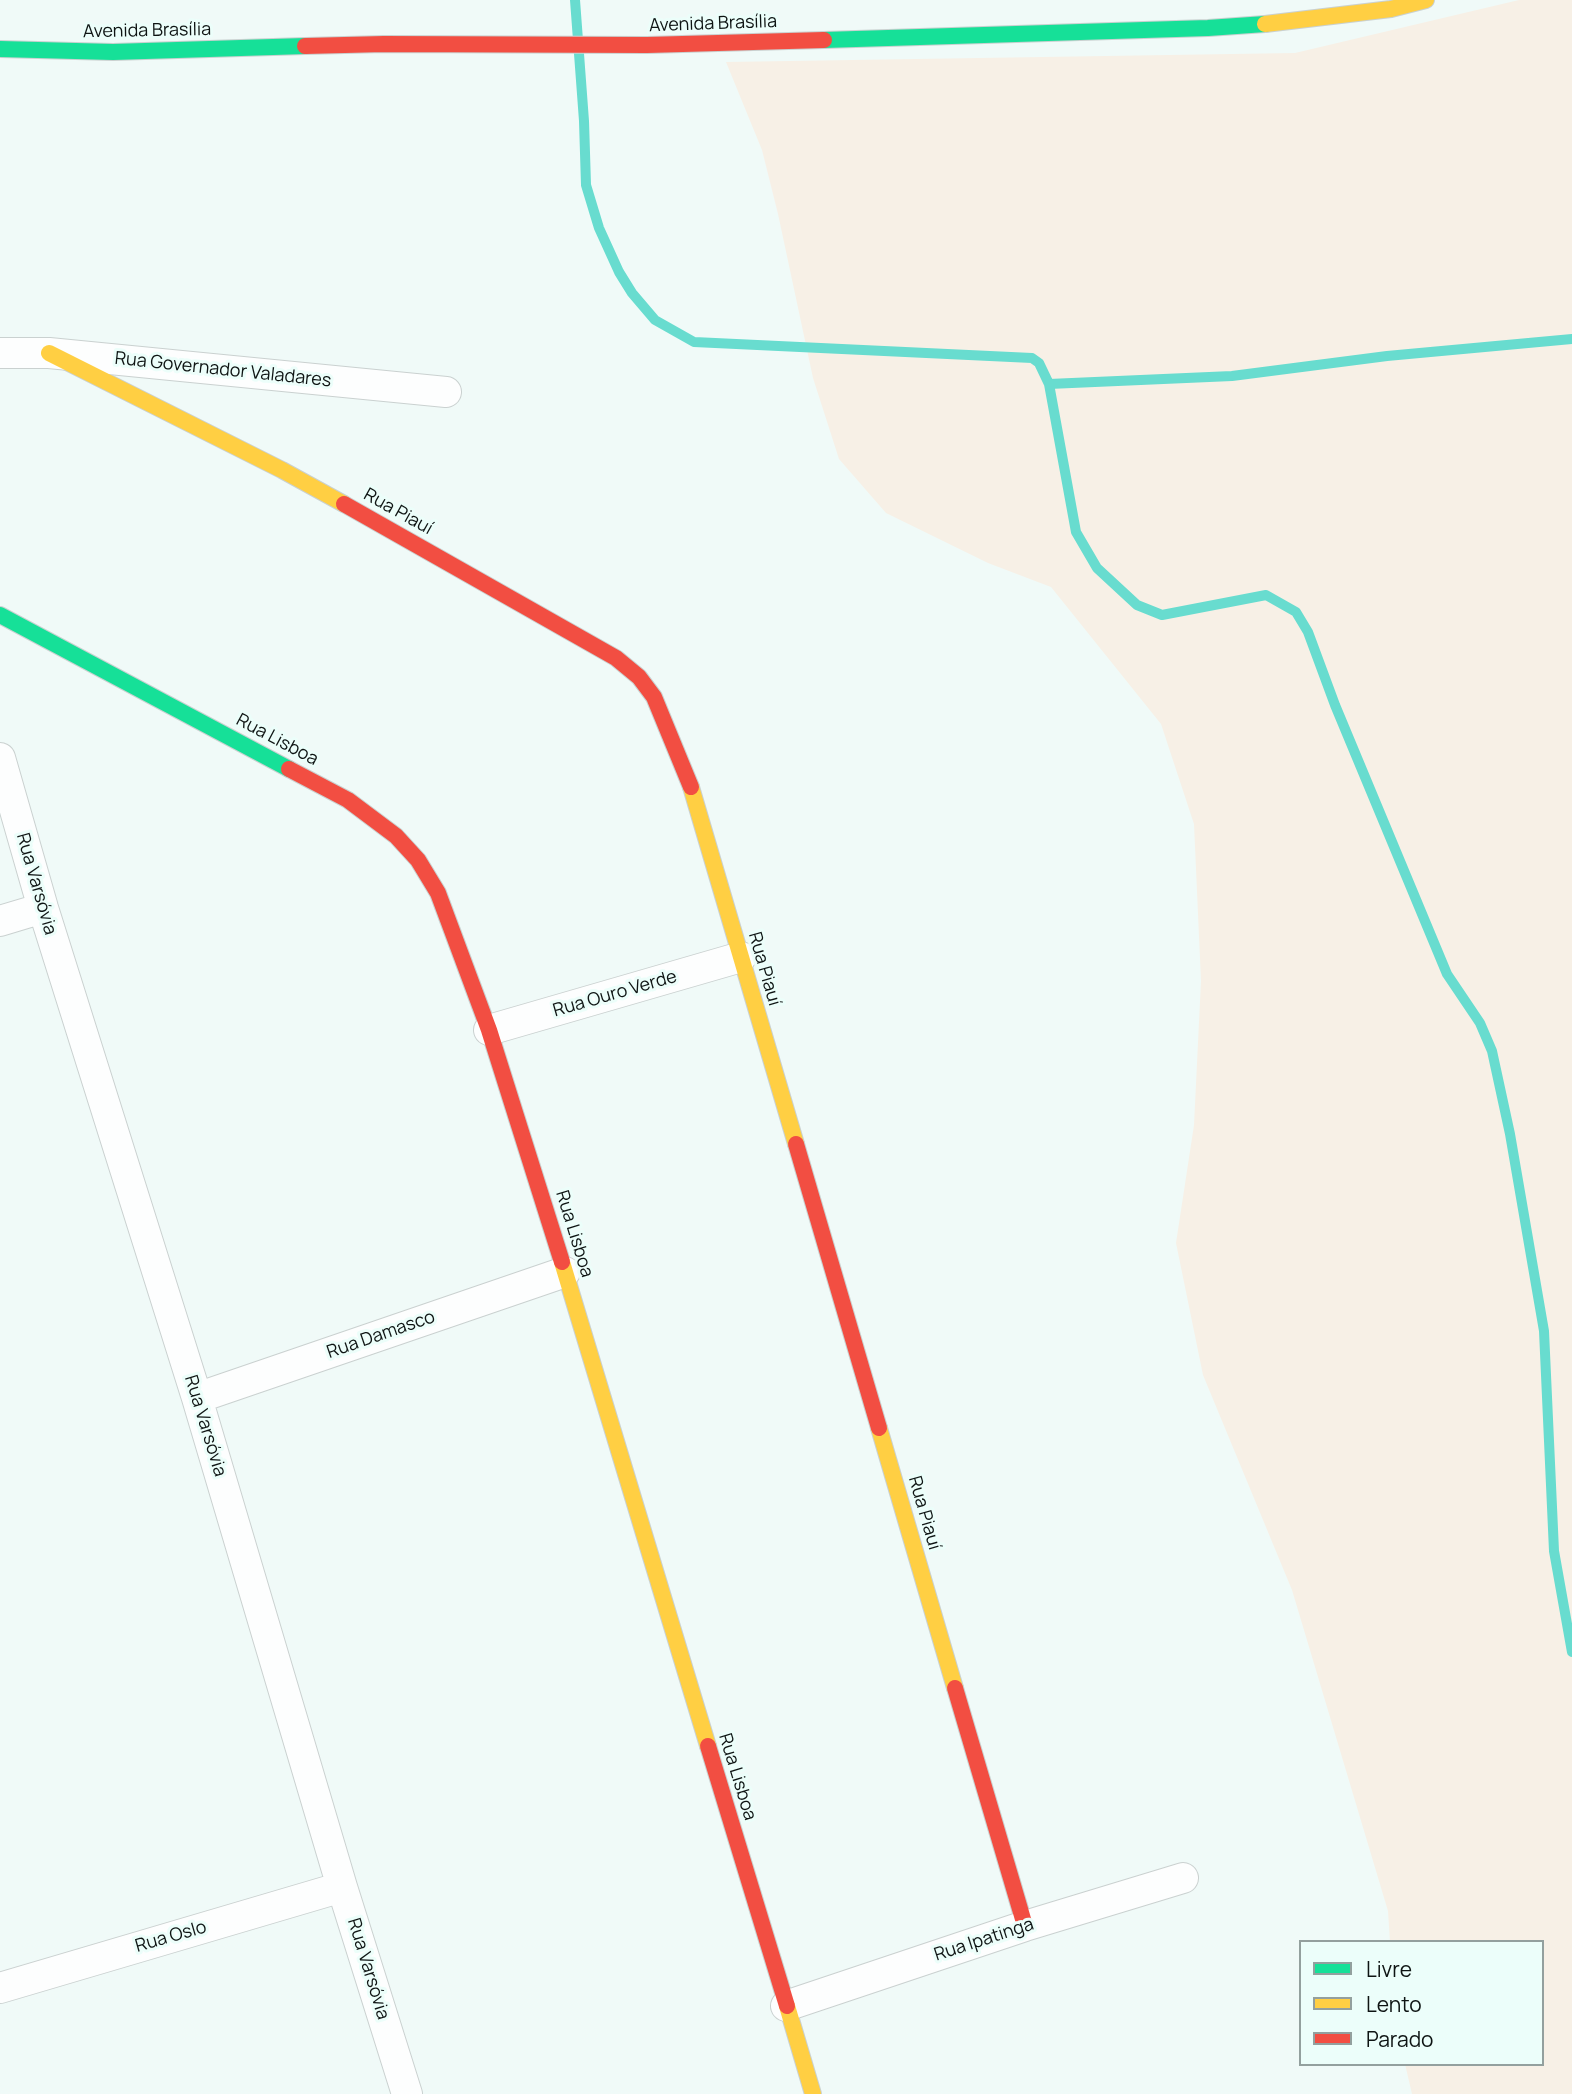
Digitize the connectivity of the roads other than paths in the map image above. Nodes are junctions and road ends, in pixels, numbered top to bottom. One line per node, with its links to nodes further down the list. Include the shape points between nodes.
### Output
1 (1426, 0): 2 (street, Avenida Brasília, via 1299,22 1208,28 647,45 384,44 113,52)
2 (0, 49)
3 (0, 353): 4 (street, Rua Governador Valadares)
4 (49, 353): 5 (street, Rua Governador Valadares); 10 (street, Rua Piauí, via 294,477 585,639 639,677 654,696 689,780)
5 (446, 392)
6 (0, 615): 11 (street, Rua Lisboa, via 348,800 396,836 438,892)
7 (0, 758): 8 (street, Rua Varsóvia)
8 (43, 908): 9 (street); 13 (street, Rua Varsóvia)
9 (0, 921)
10 (741, 957): 11 (street, Rua Ouro Verde); 16 (street, Rua Piauí)
11 (489, 1030): 12 (street, Rua Lisboa)
12 (565, 1272): 13 (street, Rua Damasco); 18 (street, Rua Lisboa)
13 (197, 1398): 15 (street, Rua Varsóvia)
14 (1183, 1878): 16 (street, Rua Ipatinga)
15 (342, 1887): 17 (street, Rua Oslo); 19 (street, Rua Varsóvia)
16 (1025, 1926): 18 (street, Rua Ipatinga)
17 (0, 1988)
18 (786, 2006): 20 (street, Rua Lisboa)
19 (407, 2094)
20 (813, 2094)

